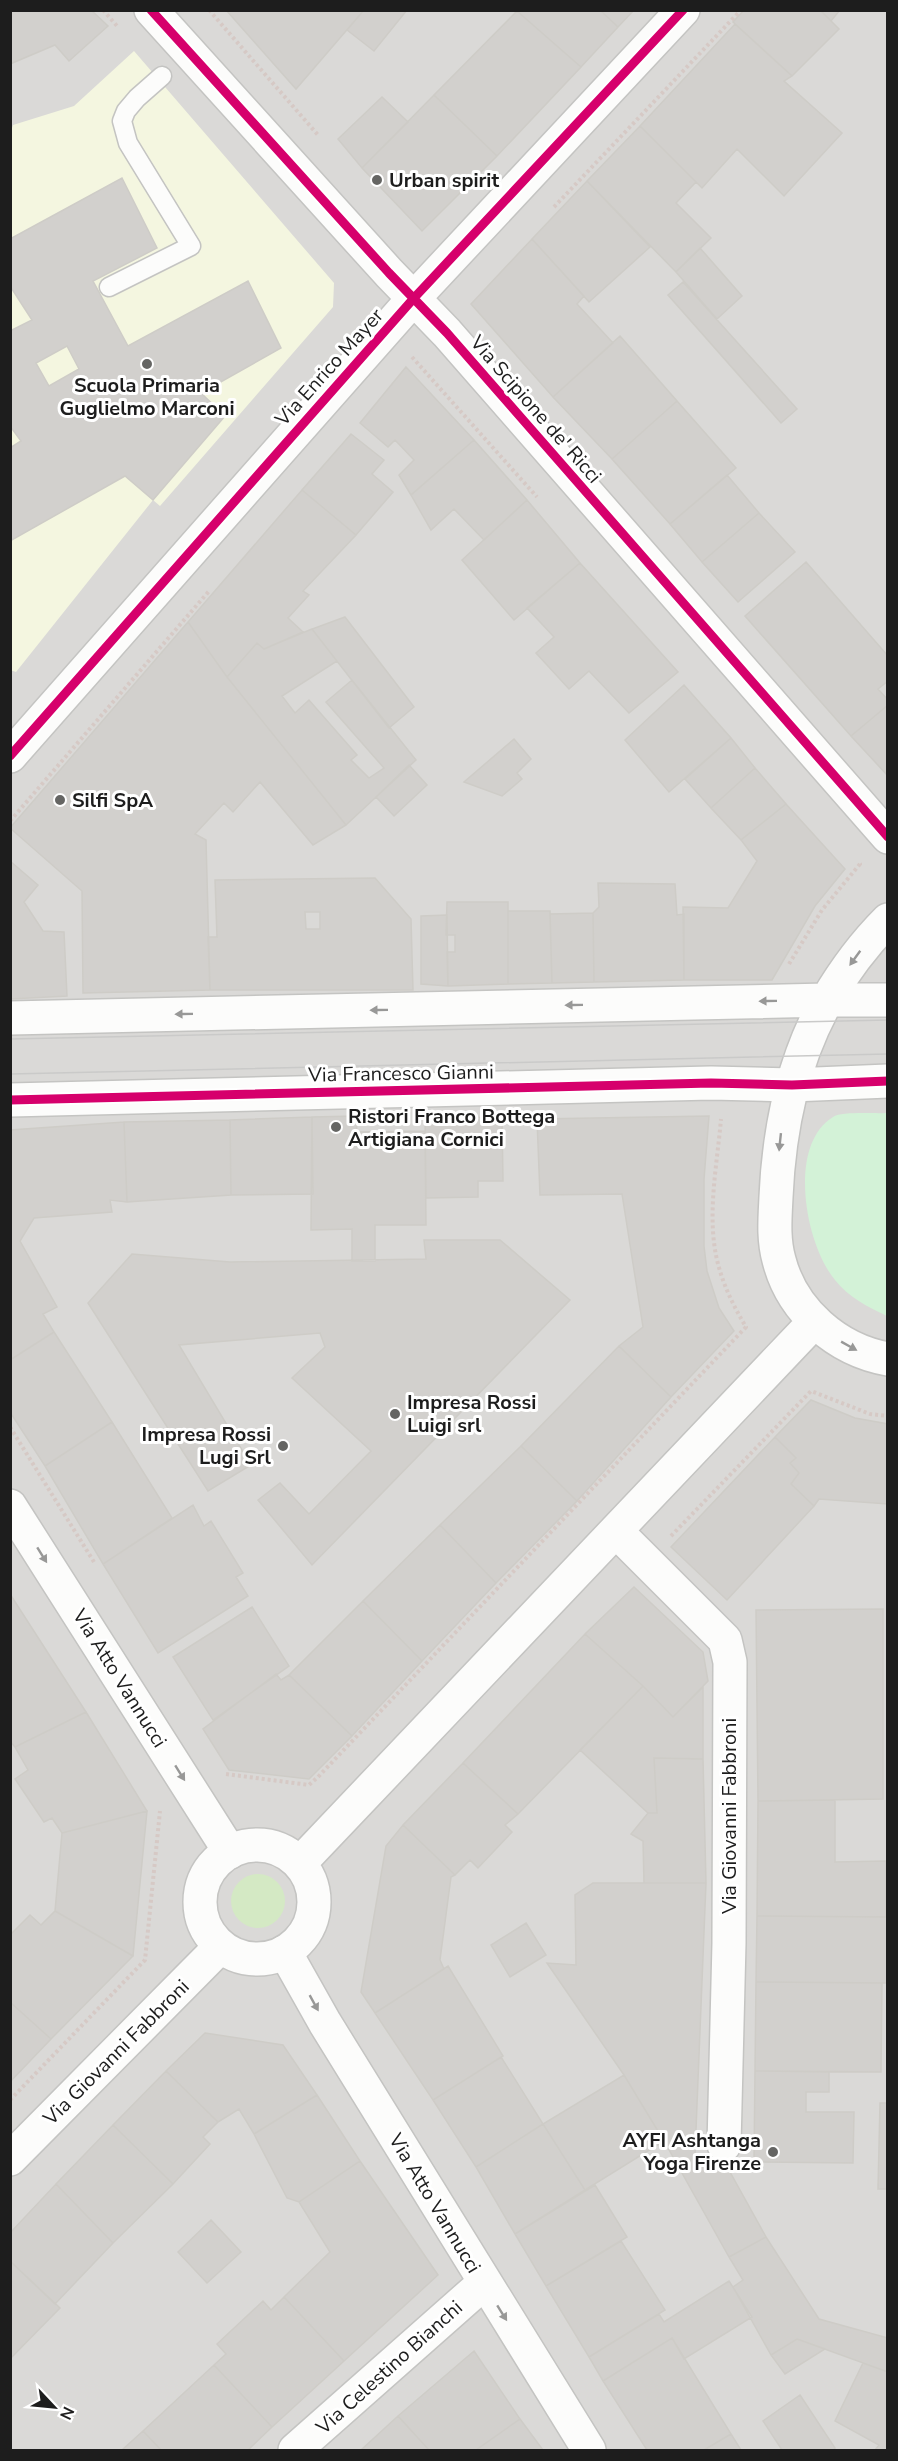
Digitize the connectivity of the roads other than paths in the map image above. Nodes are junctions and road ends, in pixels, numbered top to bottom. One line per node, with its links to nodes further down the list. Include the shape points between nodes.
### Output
1 (151, 10): 5 (street, Via Scipione de' Ricci)
2 (684, 10): 5 (street, Via Enrico Mayer)
3 (162, 76): 4 (lane, via 137,98 122,121 131,150 191,246)
4 (109, 287)
5 (414, 298): 6 (street, Via Enrico Mayer); 7 (street, Via Scipione de' Ricci)
6 (10, 756)
7 (888, 837)
8 (888, 920): 9 (street, one-way to 9, via 860,951)
9 (827, 1000): 10 (street); 11 (street, one-way to 11); 13 (street)
10 (888, 1000)
11 (10, 1018)
12 (888, 1081): 13 (street, Via Francesco Gianni)
13 (792, 1085): 14 (street, Via Francesco Gianni, via 711,1083); 15 (street, one-way to 15, via 783,1116 774,1227 779,1262 794,1297)
14 (10, 1100)
15 (815, 1321): 16 (street, one-way to 16, via 861,1353); 18 (street)
16 (888, 1359)
17 (10, 1506): 19 (street, Via Atto Vannucci, one-way to 19)
18 (616, 1531): 20 (street); 23 (street, Via Giovanni Fabbroni, via 725,1640 730,1662 729,1943)
19 (230, 1852): 20 (street, via 248,1845 267,1845 285,1851); 21 (street, via 211,1869 201,1893 206,1926)
20 (300, 1863): 22 (street, via 314,1893 313,1912 300,1940)
21 (221, 1946): 22 (street, via 256,1959); 24 (street, Via Giovanni Fabbroni)
22 (285, 1952): 25 (street, Via Atto Vannucci, one-way to 25)
23 (723, 2145)
24 (10, 2158)
25 (484, 2283): 26 (street, Via Celestino Bianchi); 27 (street, Via Atto Vannucci, one-way to 27)
26 (295, 2451)
27 (589, 2451)

